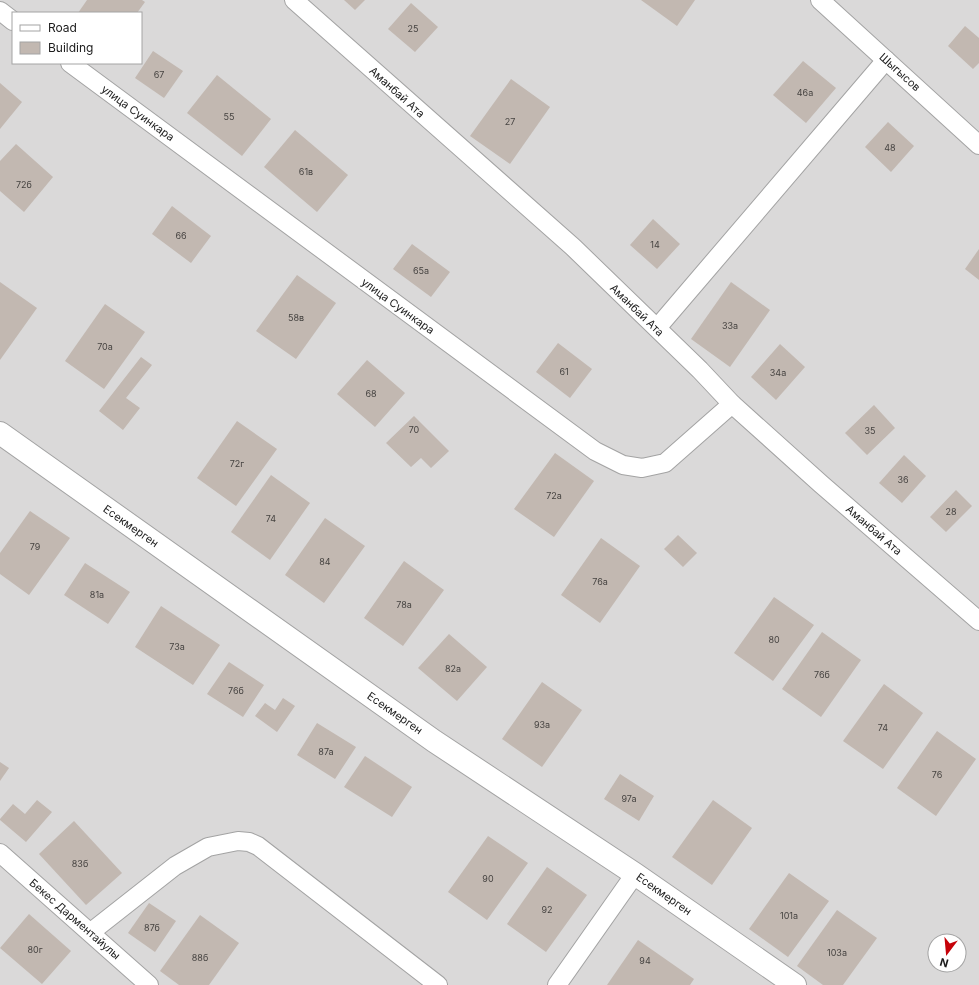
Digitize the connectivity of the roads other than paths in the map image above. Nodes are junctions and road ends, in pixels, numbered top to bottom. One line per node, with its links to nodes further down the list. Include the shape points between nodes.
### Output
1 (294, 0): 8 (street, Аманбай Ата, via 573,247)
2 (820, 0): 5 (street, Шыгысов)
3 (0, 11): 4 (street)
4 (12, 20)
5 (886, 60): 7 (street, Шыгысов); 8 (street)
6 (71, 64): 9 (street, улица Суинкара, via 595,451 623,465 642,468 665,462)
7 (979, 145)
8 (657, 328): 9 (street, Аманбай Ата)
9 (732, 404): 11 (street, Аманбай Ата)
10 (0, 433): 13 (street, Eсекмерген, via 434,741)
11 (979, 621)
12 (0, 854): 14 (street, Бекес Дарментайулы)
13 (635, 874): 17 (street); 18 (street, Eсекмерген)
14 (91, 932): 15 (street, Бекес Дарментайулы); 16 (street, via 175,866 208,847 238,841 249,842 258,846)
15 (149, 985)
16 (438, 985)
17 (557, 985)
18 (795, 985)

